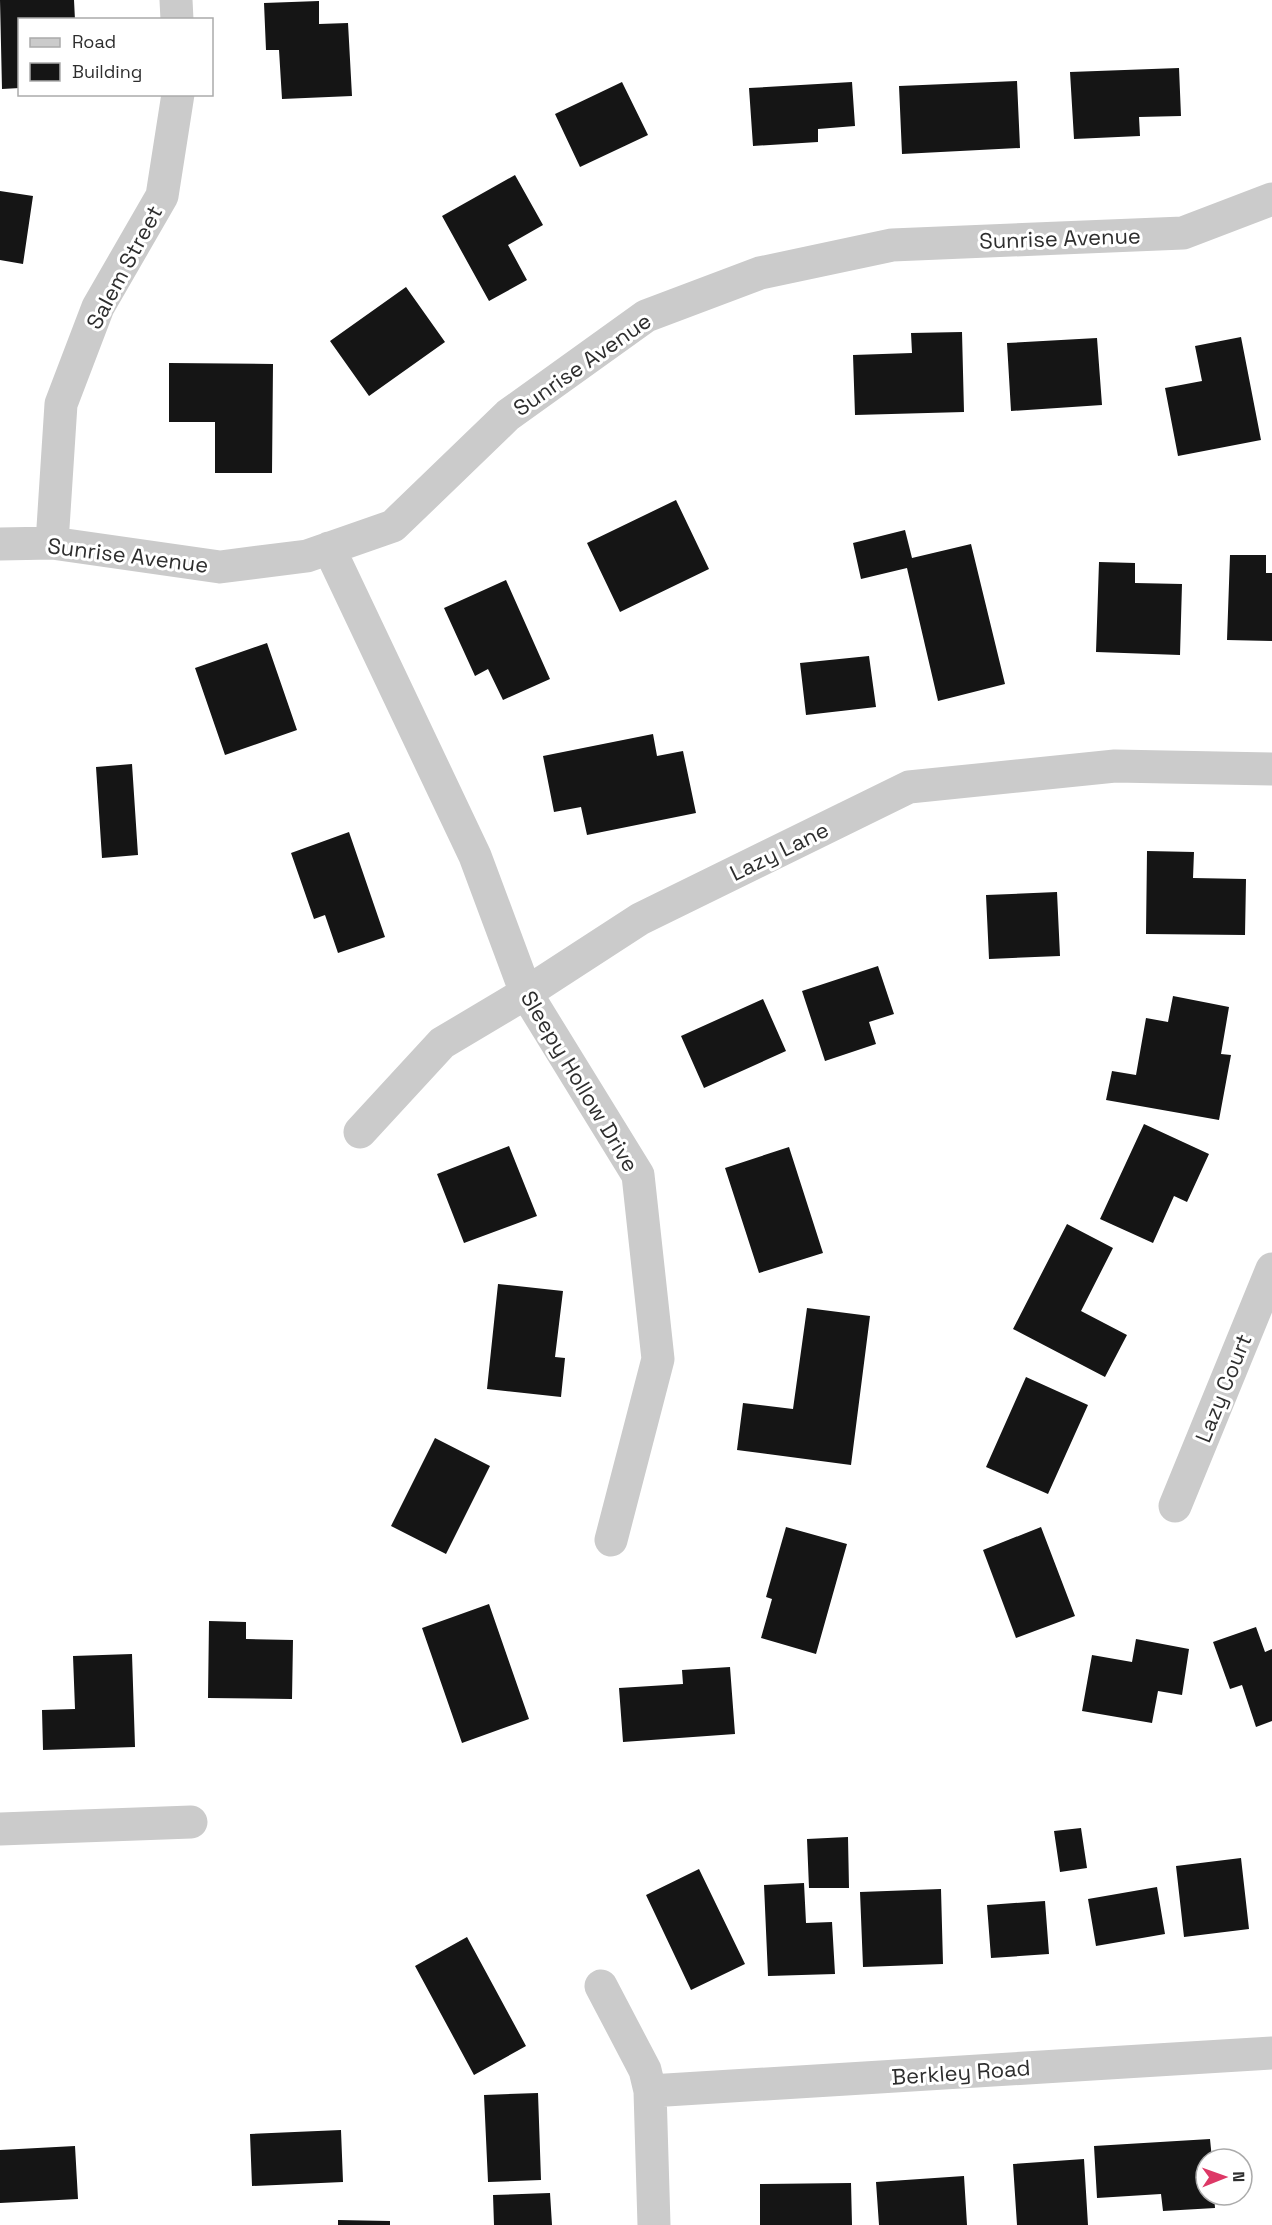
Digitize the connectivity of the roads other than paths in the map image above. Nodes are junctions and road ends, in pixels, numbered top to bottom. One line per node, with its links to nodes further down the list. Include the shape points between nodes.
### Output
1 (176, 0): 2 (street)
2 (177, 18)
3 (178, 96): 5 (street, Salem Street, via 162,196 98,307 60,405)
4 (1272, 199): 7 (street, Sunrise Avenue, via 1183,233 892,245 749,277 646,316 508,415 393,526)
5 (52, 543): 6 (street, Sunrise Avenue); 7 (street, Sunrise Avenue, via 220,567 307,556)
6 (0, 544)
7 (329, 548): 9 (street, Sleepy Hollow Drive, via 475,856)
8 (1272, 769): 9 (street, Lazy Lane, via 1115,766 909,787 640,919)
9 (526, 993): 10 (street, Lazy Lane, via 442,1043); 13 (street, Sleepy Hollow Drive, via 638,1175 658,1359)
10 (360, 1132)
11 (1272, 1269): 12 (street, Lazy Court)
12 (1175, 1506)
13 (610, 1540)
14 (191, 1822): 15 (street)
15 (0, 1829)
16 (601, 1986): 18 (street, via 645,2070)
17 (1272, 2053): 18 (street, Berkley Road)
18 (650, 2091): 19 (street)
19 (654, 2225)

